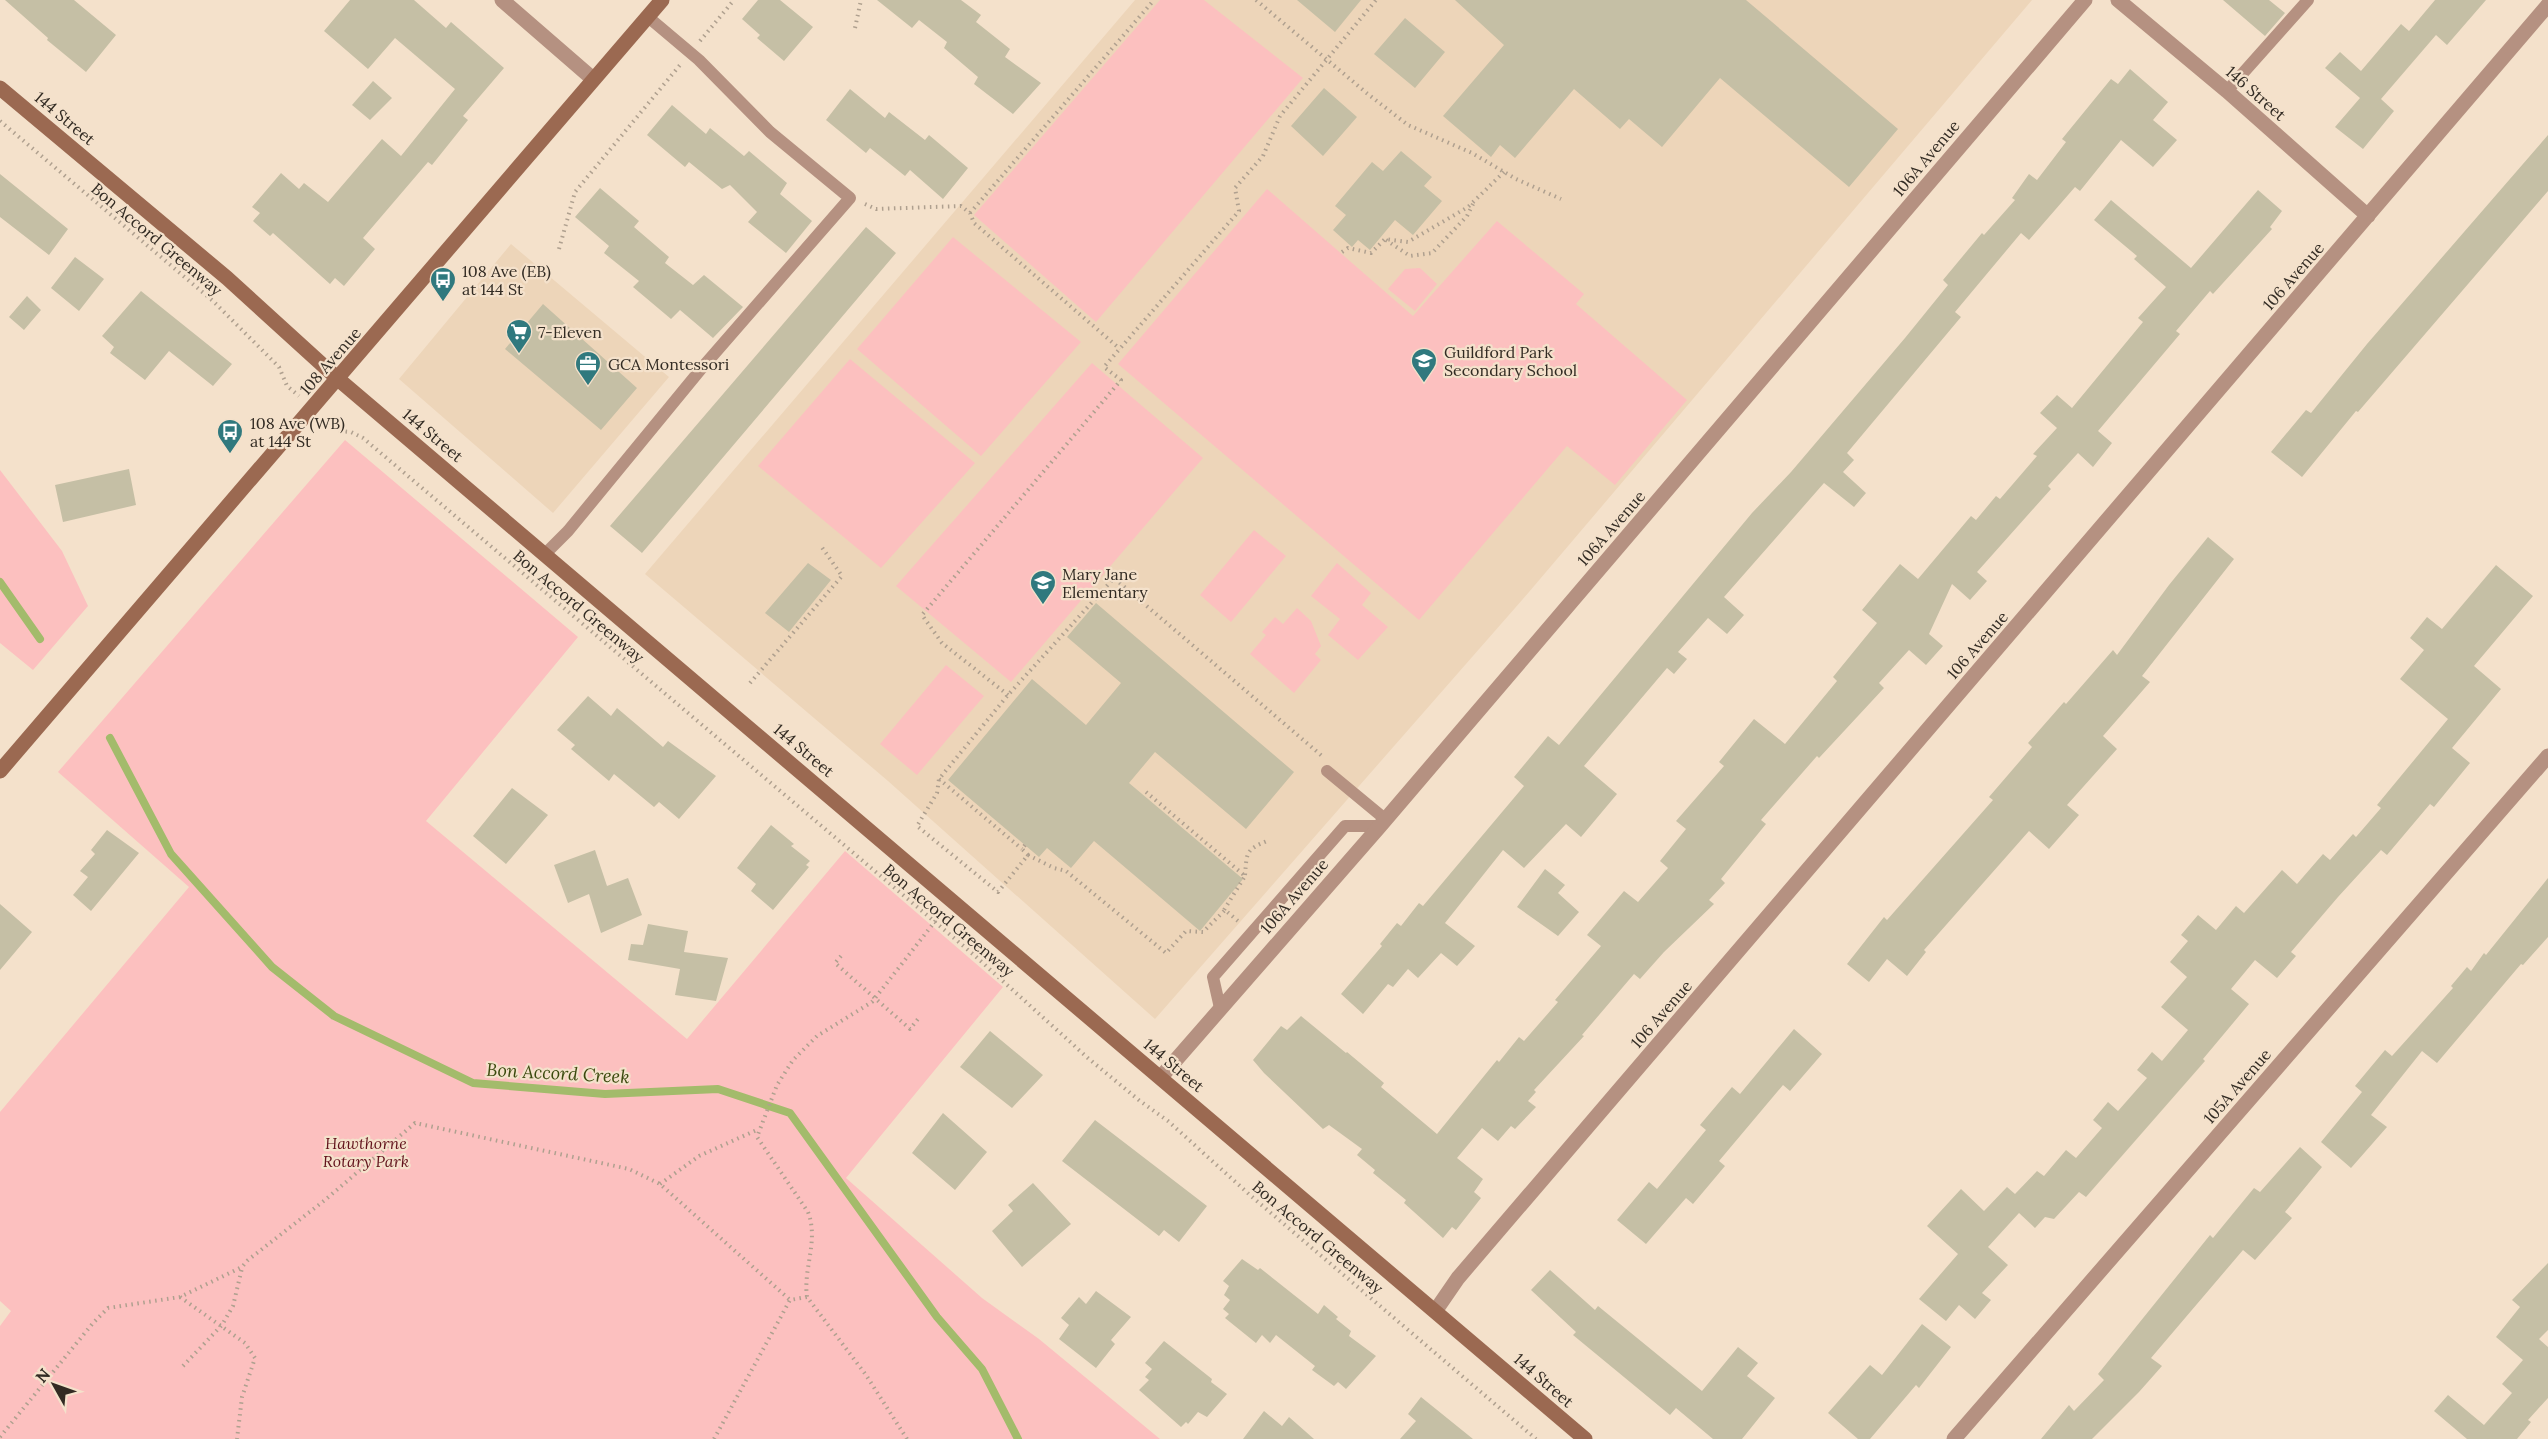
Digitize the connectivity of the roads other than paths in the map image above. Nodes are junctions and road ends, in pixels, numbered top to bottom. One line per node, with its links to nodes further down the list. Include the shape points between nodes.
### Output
1 (502, 0): 8 (street)
2 (662, 0): 7 (main road, 108 Avenue)
3 (2085, 0): 17 (street, 106A Avenue)
4 (2118, 0): 10 (street, 146 Street)
5 (2308, 0): 10 (lane)
6 (2548, 5): 11 (street, 106 Avenue)
7 (648, 17): 8 (main road, 108 Avenue); 13 (lane, via 770,132 850,198)
8 (593, 79): 12 (main road, 108 Avenue)
9 (0, 88): 12 (main road, 144 Street, via 227,278)
10 (2227, 91): 11 (street, 146 Street)
11 (2368, 216): 20 (street, 106 Avenue, via 1458,1278)
12 (338, 379): 13 (main road, 144 Street); 16 (main road, 108 Avenue)
13 (545, 554): 19 (main road, 144 Street)
14 (2548, 756): 22 (street, 105A Avenue)
15 (1326, 764): 17 (lane)
16 (0, 771)
17 (1383, 822): 18 (street, 106A Avenue); 18 (lane, via 1345,826 1319,854 1213,977)
18 (1220, 1008): 19 (street, 106A Avenue)
19 (1161, 1077): 20 (main road, 144 Street)
20 (1436, 1310): 21 (main road, 144 Street)
21 (1585, 1439)
22 (1954, 1439)

